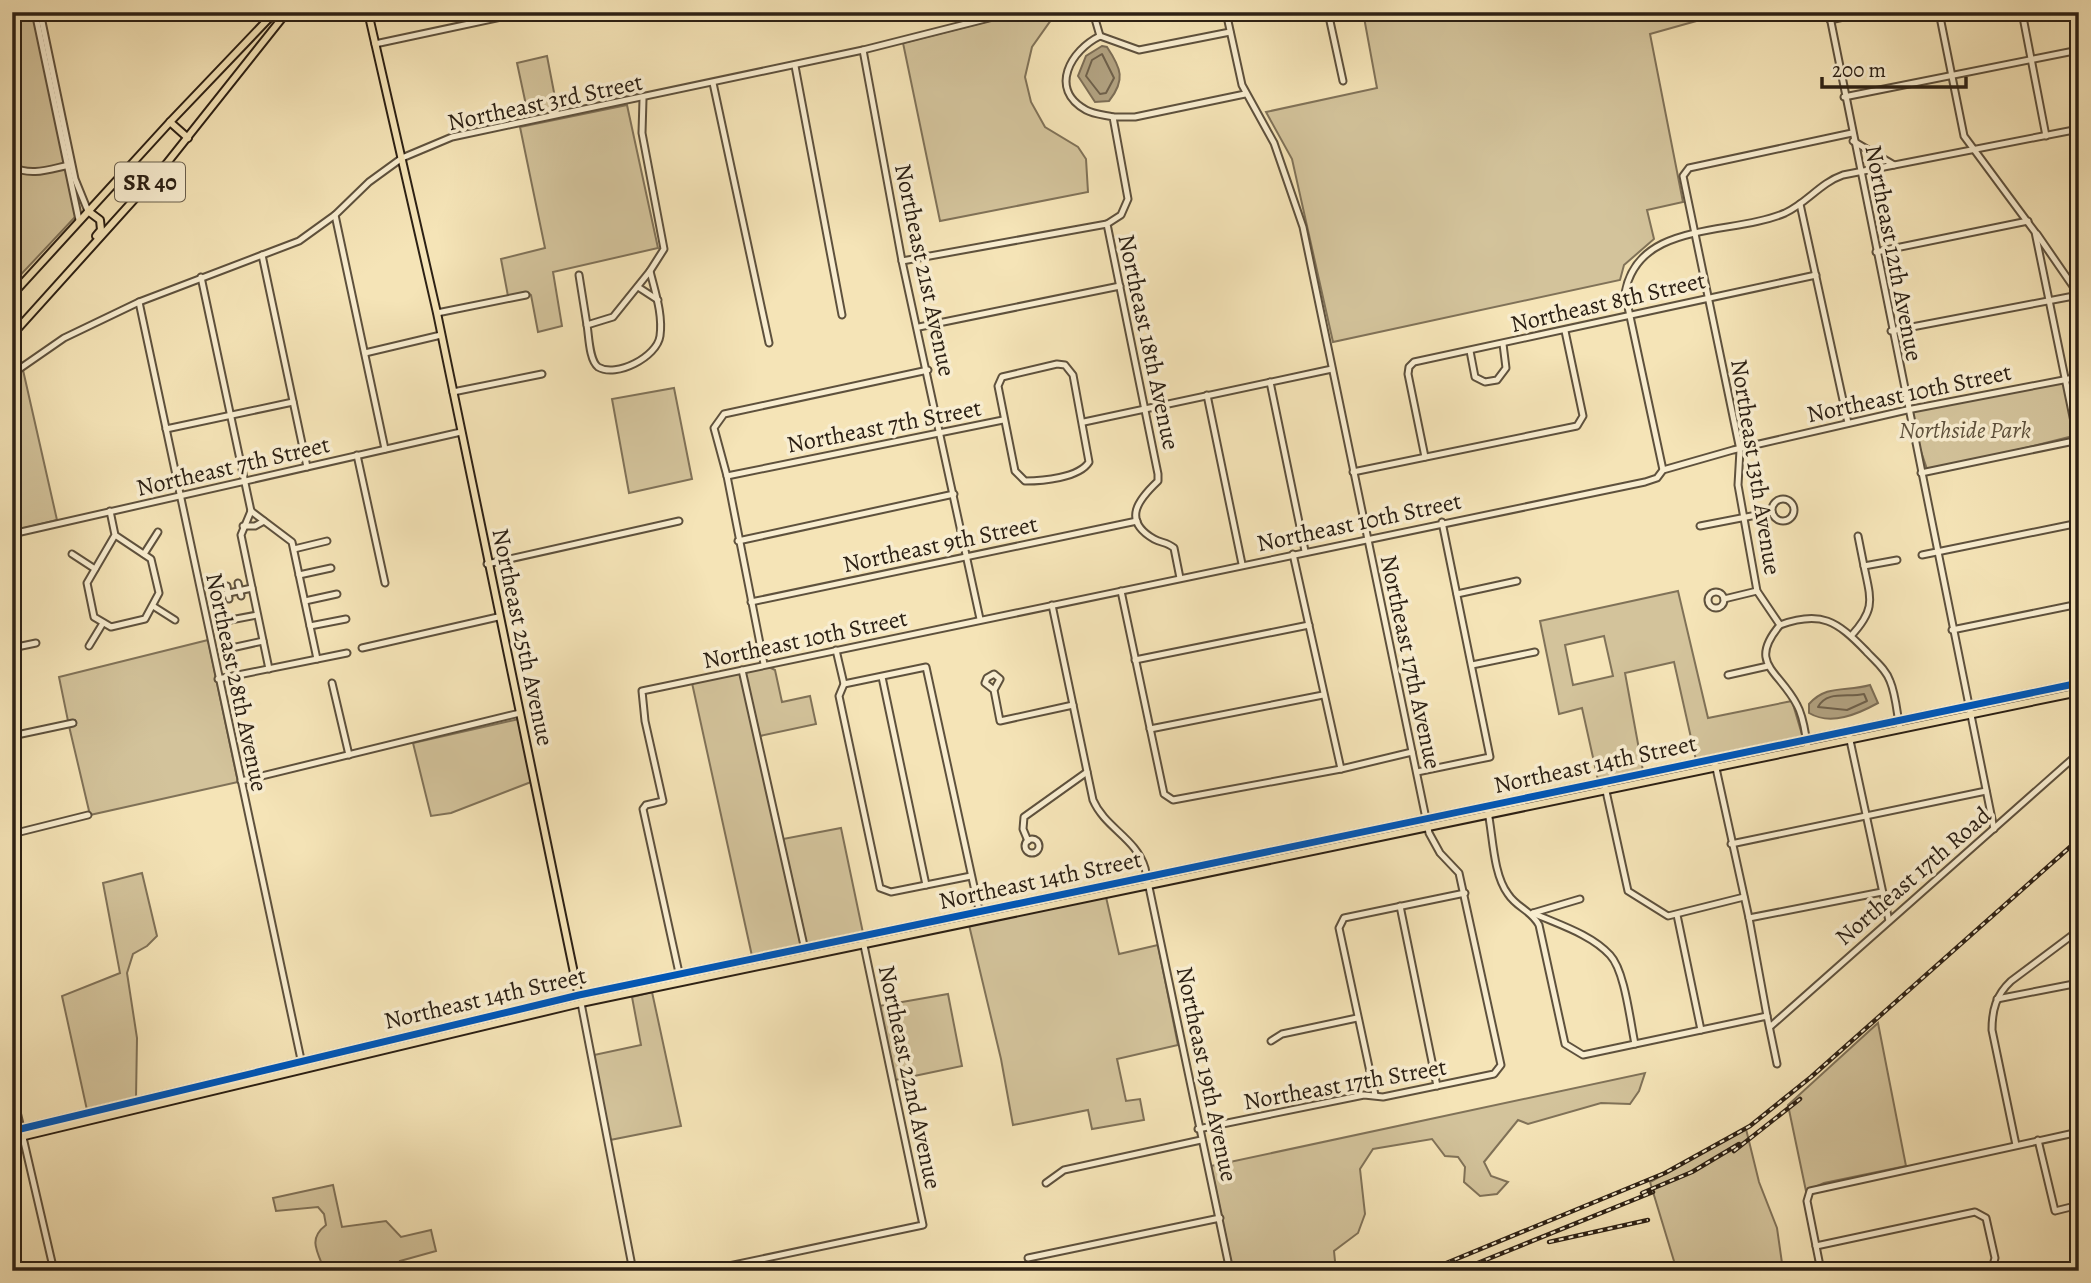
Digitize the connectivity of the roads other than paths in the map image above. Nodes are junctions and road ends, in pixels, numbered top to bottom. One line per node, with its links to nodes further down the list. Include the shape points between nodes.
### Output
1 (34, 12): 39 (street)
2 (40, 12): 39 (street)
3 (275, 12): 32 (main road, SR 40)
4 (287, 12): 36 (main road, SR 40)
5 (368, 12): 20 (main road, Northeast 25th Avenue)
6 (525, 12): 20 (street)
7 (976, 12): 16 (street)
8 (1013, 12): 16 (street, Northeast 3rd Street)
9 (1093, 12): 19 (street)
10 (1226, 12): 18 (street, Northeast 17th Avenue)
11 (1328, 12): 26 (street)
12 (1829, 12): 17 (street, Northeast 12th Avenue)
13 (1866, 12): 17 (street)
14 (1939, 12): 25 (street)
15 (2022, 12): 23 (street)
16 (978, 20): 22 (street, Northeast 3rd Street)
17 (1830, 20): 29 (street, Northeast 12th Avenue)
18 (1230, 32): 19 (street, via 1139,50); 28 (street, Northeast 17th Avenue)
19 (1100, 36): 31 (street, via 1085,43 1070,61 1069,91 1086,110)
20 (375, 44): 38 (main road, Northeast 25th Avenue)
21 (2079, 50): 23 (street)
22 (863, 51): 24 (street, Northeast 3rd Street); 53 (street, Northeast 21st Avenue)
23 (2031, 59): 25 (street); 34 (street)
24 (795, 66): 27 (street, Northeast 3rd Street); 69 (street)
25 (1952, 74): 29 (street); 37 (street, via 1964,136)
26 (1343, 81)
27 (713, 83): 30 (street, Northeast 3rd Street); 77 (street)
28 (1245, 94): 31 (street, via 1135,117); 81 (street, Northeast 17th Avenue, via 1274,144 1291,187)
29 (1844, 97): 35 (street, Northeast 12th Avenue)
30 (643, 99): 38 (street, Northeast 3rd Street, via 452,137); 54 (street, via 642,133 664,249)
31 (1113, 117): 48 (street, Northeast 18th Avenue, via 1128,199 1121,215)
32 (170, 122): 36 (main road); 44 (main road, SR 40)
33 (2079, 129): 34 (street)
34 (2046, 136): 37 (street)
35 (1853, 137): 40 (street); 42 (street, Northeast 12th Avenue); 50 (street, Northeast 13th Avenue, via 1685,171)
36 (188, 138): 58 (main road, SR 40)
37 (1975, 150): 40 (street); 47 (street)
38 (402, 158): 45 (street, Northeast 3rd Street); 68 (main road, Northeast 25th Avenue)
39 (69, 165): 41 (street, via 22,172); 44 (street); 46 (street)
40 (1894, 165): 42 (street)
41 (12, 166)
42 (1860, 172): 43 (street, via 1828,180); 51 (street, Northeast 12th Avenue)
43 (1800, 204): 50 (street, via 1773,217); 56 (street)
44 (88, 211): 46 (main road, SR 40); 58 (main road, via 100,220 101,230)
45 (335, 215): 52 (street, Northeast 3rd Street, via 299,241); 80 (street)
46 (79, 220): 61 (main road, SR 40)
47 (2028, 221): 49 (street); 51 (street)
48 (1107, 224): 53 (street); 60 (street, Northeast 18th Avenue)
49 (2035, 232): 63 (street); 66 (street)
50 (1695, 234): 64 (street, Northeast 13th Avenue); 70 (street, via 1662,242 1628,275)
51 (1876, 252): 74 (street, Northeast 12th Avenue)
52 (262, 255): 57 (street, Northeast 3rd Street); 90 (street)
53 (902, 261): 72 (street, Northeast 21st Avenue)
54 (650, 271): 59 (street); 65 (street)
55 (579, 275): 71 (street)
56 (1816, 275): 64 (street, Northeast 8th Street); 96 (street)
57 (201, 277): 67 (street, Northeast 3rd Street); 93 (street)
58 (60, 281): 75 (main road, SR 40)
59 (638, 286): 65 (street); 71 (street, via 610,319)
60 (1120, 286): 72 (street); 91 (street, Northeast 18th Avenue)
61 (12, 295)
62 (526, 295): 68 (street)
63 (2079, 295): 66 (street)
64 (1709, 297): 70 (street, Northeast 8th Street); 102 (street, Northeast 13th Avenue)
65 (657, 300): 71 (street, via 659,341 651,354 635,364 607,369 596,365)
66 (2049, 300): 74 (street); 85 (street)
67 (139, 302): 83 (street, Northeast 3rd Street, via 64,338); 97 (street, Northeast 28th Avenue)
68 (437, 313): 76 (main road, Northeast 25th Avenue)
69 (842, 315)
70 (1628, 316): 73 (street, Northeast 8th Street); 106 (street)
71 (587, 325)
72 (919, 327): 82 (street, Northeast 21st Avenue)
73 (1565, 331): 78 (street, Northeast 8th Street); 104 (street, via 1581,423)
74 (1891, 331): 92 (street, Northeast 12th Avenue)
75 (12, 335)
76 (441, 335): 80 (street); 88 (main road, Northeast 25th Avenue)
77 (769, 343)
78 (1503, 344): 79 (street, Northeast 8th Street); 79 (street, via 1506,368 1497,380 1485,382 1475,377)
79 (1469, 351): 104 (street, Northeast 8th Street, via 1414,362 1409,367)
80 (365, 353): 101 (street)
81 (1332, 369): 87 (street); 107 (street, Northeast 17th Avenue)
82 (928, 370): 99 (street, Northeast 21st Avenue); 109 (street, via 724,414 714,428)
83 (12, 374)
84 (542, 374): 88 (street)
85 (2064, 377): 86 (street, Northeast 10th Street); 92 (street, Northeast 10th Street); 100 (street)
86 (2079, 377)
87 (1270, 382): 89 (street); 132 (street)
88 (453, 392): 98 (main road, Northeast 25th Avenue)
89 (1207, 395): 91 (street); 141 (street)
90 (293, 402): 93 (street); 105 (street)
91 (1145, 408): 95 (street); 119 (street, Northeast 18th Avenue, via 1158,481 1137,505)
92 (1907, 410): 96 (street, Northeast 10th Street); 108 (street, Northeast 12th Avenue)
93 (230, 416): 97 (street); 110 (street)
94 (1003, 420): 95 (street, Northeast 7th Street, via 998,386 1002,377 1057,364 1065,365 1073,375); 95 (street, via 1015,471 1025,481 1085,468 1090,455); 99 (street, Northeast 7th Street)
95 (1084, 422)
96 (1848, 423): 102 (street, Northeast 10th Street)
97 (166, 429): 112 (street, Northeast 28th Avenue)
98 (461, 432): 101 (street, Northeast 7th Street); 140 (main road, Northeast 25th Avenue)
99 (941, 432): 109 (street, Northeast 7th Street); 111 (street, Northeast 21st Avenue)
100 (2078, 442): 108 (street)
101 (385, 449): 103 (street, Northeast 7th Street)
102 (1740, 450): 106 (street, Northeast 10th Street); 116 (street, Northeast 13th Avenue, via 1738,485)
103 (357, 455): 105 (street, Northeast 7th Street); 148 (street)
104 (1425, 457): 107 (street)
105 (307, 467): 110 (street, Northeast 7th Street)
106 (1663, 470): 120 (street, Northeast 10th Street, via 1657,478 1644,482)
107 (1353, 472): 128 (street, Northeast 17th Avenue)
108 (1921, 473): 133 (street, Northeast 12th Avenue)
109 (727, 476): 130 (street)
110 (245, 482): 112 (street, Northeast 7th Street); 114 (street)
111 (954, 495): 130 (street); 138 (street, Northeast 21st Avenue)
112 (180, 497): 113 (street, Northeast 7th Street); 191 (street, Northeast 28th Avenue)
113 (110, 511): 125 (street, Northeast 7th Street); 126 (street)
114 (251, 511): 117 (street); 122 (street)
115 (1772, 512): 115 (street, via 1784,521 1791,518 1793,508 1781,499); 116 (street)
116 (1744, 517): 123 (street); 152 (street, Northeast 13th Avenue)
117 (264, 521): 122 (street); 131 (street, via 290,539)
118 (679, 521): 140 (street)
119 (1137, 521): 138 (street, Northeast 9th Street); 146 (street, via 1144,533 1174,548)
120 (1442, 522): 128 (street, Northeast 10th Street); 154 (street)
121 (2079, 523): 133 (street)
122 (243, 526): 150 (street)
123 (1700, 526)
124 (158, 532): 135 (street)
125 (12, 534)
126 (115, 535): 135 (street); 144 (street)
127 (1858, 536): 142 (street)
128 (1367, 539): 132 (street, Northeast 10th Street); 211 (street, Northeast 17th Avenue)
129 (327, 541): 131 (street)
130 (738, 541): 157 (street)
131 (294, 549): 145 (street)
132 (1305, 551): 136 (street, Northeast 10th Street)
133 (1936, 552): 137 (street); 171 (street, Northeast 12th Avenue)
134 (72, 554): 144 (street)
135 (144, 554): 160 (street, via 152,562 159,593)
136 (1293, 554): 141 (street, Northeast 10th Street); 168 (street)
137 (1922, 555)
138 (967, 557): 157 (street, Northeast 9th Street); 164 (street, Northeast 21st Avenue)
139 (1897, 560): 142 (street)
140 (487, 564): 162 (main road, Northeast 25th Avenue)
141 (1242, 564): 146 (street, Northeast 10th Street)
142 (1864, 566): 172 (street, via 1871,607 1867,619)
143 (331, 568): 145 (street)
144 (95, 569): 167 (street, via 87,583 94,617)
145 (299, 575): 156 (street)
146 (1180, 578): 151 (street, Northeast 10th Street)
147 (1517, 581): 154 (street)
148 (385, 583)
149 (215, 588): 150 (street, via 217,598)
150 (252, 588): 161 (street)
151 (1121, 591): 159 (street, Northeast 10th Street); 183 (street)
152 (1757, 591): 155 (street); 169 (street, Northeast 13th Avenue)
153 (337, 594): 156 (street)
154 (1457, 594): 185 (street)
155 (1724, 598)
156 (304, 601): 170 (street)
157 (751, 602): 184 (street)
158 (2079, 604): 171 (street)
159 (1052, 605): 164 (street, Northeast 10th Street); 198 (street, Northeast 19th Avenue)
160 (153, 606): 165 (street); 167 (street, via 143,620 113,627)
161 (257, 615): 166 (street); 173 (street)
162 (498, 617): 177 (street); 200 (main road, Northeast 25th Avenue)
163 (346, 619): 170 (street)
164 (980, 619): 179 (street, Northeast 10th Street)
165 (175, 620)
166 (220, 622)
167 (103, 624): 175 (street)
168 (1309, 625): 183 (street); 197 (street)
169 (1780, 625): 172 (street, via 1801,617 1820,618); 186 (street, via 1764,652)
170 (310, 626): 182 (street)
171 (1952, 630): 199 (street, Northeast 12th Avenue)
172 (1851, 636): 202 (street, via 1890,680)
173 (263, 641): 178 (street); 187 (street)
174 (36, 643): 176 (street)
175 (89, 646)
176 (12, 648)
177 (362, 648)
178 (228, 649)
179 (836, 650): 184 (street, Northeast 10th Street); 194 (street)
180 (1535, 652): 185 (street)
181 (347, 653): 182 (street)
182 (317, 659): 187 (street)
183 (1135, 660): 204 (street)
184 (764, 664): 188 (street, Northeast 10th Street)
185 (1472, 664): 218 (street, via 1490,757)
186 (1768, 666): 189 (street); 208 (street, via 1799,708)
187 (269, 669): 191 (street)
188 (742, 670): 250 (street); 252 (street, Northeast 10th Street, via 642,691 663,800 643,809)
189 (1728, 675)
190 (882, 677): 194 (street); 233 (street, via 926,667); 235 (street)
191 (218, 679): 219 (street, Northeast 28th Avenue)
192 (332, 683): 213 (street)
193 (2079, 683): 199 (main road, Northeast 14th Street)
194 (844, 684): 235 (street, via 839,696 878,884 891,892)
195 (994, 690): 198 (street, via 1000,721)
196 (2079, 692): 201 (main road, Northeast 14th Street)
197 (1323, 695): 204 (street); 216 (street)
198 (1073, 705): 217 (street, Northeast 19th Avenue)
199 (1968, 707): 201 (street, Northeast 12th Avenue); 202 (main road, Northeast 14th Street)
200 (520, 713): 213 (street); 255 (main road, Northeast 25th Avenue)
201 (1969, 715): 205 (main road, Northeast 14th Street); 222 (street, Northeast 12th Avenue)
202 (1898, 721): 205 (street); 206 (main road, Northeast 14th Street)
203 (73, 723): 207 (street)
204 (1150, 729): 216 (street, via 1168,799)
205 (1900, 729): 209 (main road, Northeast 14th Street)
206 (1848, 731): 208 (main road, Northeast 14th Street); 209 (street)
207 (12, 736)
208 (1806, 740): 210 (street); 214 (main road, Northeast 14th Street)
209 (1850, 740): 210 (main road, Northeast 14th Street); 226 (street)
210 (1808, 748): 215 (main road, Northeast 14th Street)
211 (1412, 752): 216 (street); 218 (street, Northeast 17th Avenue)
212 (2079, 753): 229 (street, Northeast 17th Road)
213 (349, 755): 219 (street)
214 (1714, 759): 215 (street); 220 (main road, Northeast 14th Street)
215 (1716, 767): 221 (main road, Northeast 14th Street); 232 (street)
216 (1341, 769)
217 (1087, 772): 231 (street, via 1024,817); 234 (street, Northeast 19th Avenue, via 1096,807 1137,848)
218 (1417, 772): 227 (street, Northeast 17th Avenue)
219 (240, 781): 267 (street, Northeast 28th Avenue)
220 (1604, 782): 221 (street); 223 (main road, Northeast 14th Street)
221 (1606, 790): 224 (main road, Northeast 14th Street); 243 (street, via 1628,891 1668,916)
222 (1986, 791): 226 (street); 229 (street, Northeast 12th Avenue)
223 (1487, 806): 224 (street); 227 (main road, Northeast 14th Street)
224 (1488, 814): 228 (main road, Northeast 14th Street); 242 (street, via 1502,886 1517,904)
225 (88, 815): 230 (street)
226 (1867, 817): 232 (street); 237 (street)
227 (1426, 819): 228 (street, Northeast 17th Avenue); 234 (main road, Northeast 14th Street)
228 (1428, 827): 236 (main road, Northeast 14th Street); 238 (street, Northeast 17th Avenue, via 1435,846 1460,873)
229 (1994, 829): 246 (street, Northeast 17th Road)
230 (12, 834)
231 (1028, 841)
232 (1731, 844): 239 (street)
233 (971, 876): 235 (street); 244 (street)
234 (1147, 877): 236 (street, Northeast 19th Avenue); 244 (main road, Northeast 14th Street)
235 (926, 885)
236 (1149, 885): 244 (main road, Northeast 14th Street); 274 (street, Northeast 19th Avenue)
237 (1882, 892): 245 (street); 246 (street)
238 (1465, 893): 241 (street); 270 (street, Northeast 17th Avenue, via 1501,1065)
239 (1744, 897): 243 (street); 245 (street)
240 (1580, 899): 242 (street)
241 (1401, 906): 258 (street, via 1340,921); 271 (street)
242 (1533, 913): 265 (street, via 1598,944 1612,956); 265 (street, via 1565,1044 1583,1055)
243 (1677, 915): 261 (street)
244 (980, 916): 248 (main road, Northeast 14th Street); 249 (main road, Northeast 14th Street)
245 (1749, 918): 257 (street)
246 (1889, 921): 260 (street, Northeast 17th Road)
247 (2079, 930): 256 (street, via 2011,981)
248 (862, 936): 249 (street, Northeast 22nd Avenue); 250 (main road, Northeast 14th Street)
249 (864, 944): 251 (main road, Northeast 14th Street); 287 (street, Northeast 22nd Avenue, via 923,1225)
250 (805, 948): 251 (street); 252 (main road, Northeast 14th Street)
251 (807, 956): 253 (main road, Northeast 14th Street)
252 (679, 974): 253 (street); 255 (main road, Northeast 14th Street)
253 (681, 982): 255 (main road, Northeast 14th Street)
254 (2079, 983): 256 (street)
255 (580, 999): 259 (main road, Northeast 14th Street); 262 (main road, Northeast 14th Street); 289 (street, Northeast 25th Avenue)
256 (1997, 999): 281 (street, via 1992,1030)
257 (1767, 1016): 260 (street); 261 (street)
258 (1357, 1018): 264 (street, via 1282,1034); 273 (street)
259 (460, 1023): 262 (main road); 263 (main road, Northeast 14th Street)
260 (1771, 1026): 268 (street)
261 (1701, 1030): 265 (street)
262 (462, 1031): 266 (main road, Northeast 14th Street)
263 (383, 1041): 266 (main road); 267 (main road, Northeast 14th Street)
264 (1271, 1041)
265 (1635, 1044)
266 (385, 1050): 269 (main road, Northeast 14th Street)
267 (301, 1061): 269 (street, Northeast 28th Avenue); 277 (main road, Northeast 14th Street)
268 (1777, 1063)
269 (303, 1069): 277 (main road, Northeast 14th Street)
270 (1497, 1071): 271 (street, Northeast 17th Street)
271 (1437, 1086): 273 (street, Northeast 17th Street)
272 (12, 1090): 277 (street)
273 (1375, 1095): 274 (street, Northeast 17th Street)
274 (1198, 1129): 279 (street, Northeast 19th Avenue)
275 (12, 1131): 277 (main road, Northeast 14th Street)
276 (2079, 1132): 280 (street)
277 (21, 1133): 278 (main road, Northeast 14th Street); 288 (street)
278 (12, 1139)
279 (1201, 1140): 282 (street, via 1064,1170); 284 (street, Northeast 19th Avenue)
280 (2038, 1140): 281 (street); 283 (street, via 2054,1211)
281 (2016, 1145): 285 (street, via 1810,1191 1807,1201)
282 (1045, 1183)
283 (2079, 1205)
284 (1220, 1218): 286 (street); 291 (street, Northeast 19th Avenue)
285 (1816, 1246): 292 (street); 293 (street, via 1975,1212 1986,1218 1995,1258 1993,1265)
286 (1028, 1258)
287 (748, 1267): 290 (street)
288 (54, 1271)
289 (633, 1271)
290 (705, 1271)
291 (1230, 1271)
292 (1821, 1271)
293 (1978, 1271)

